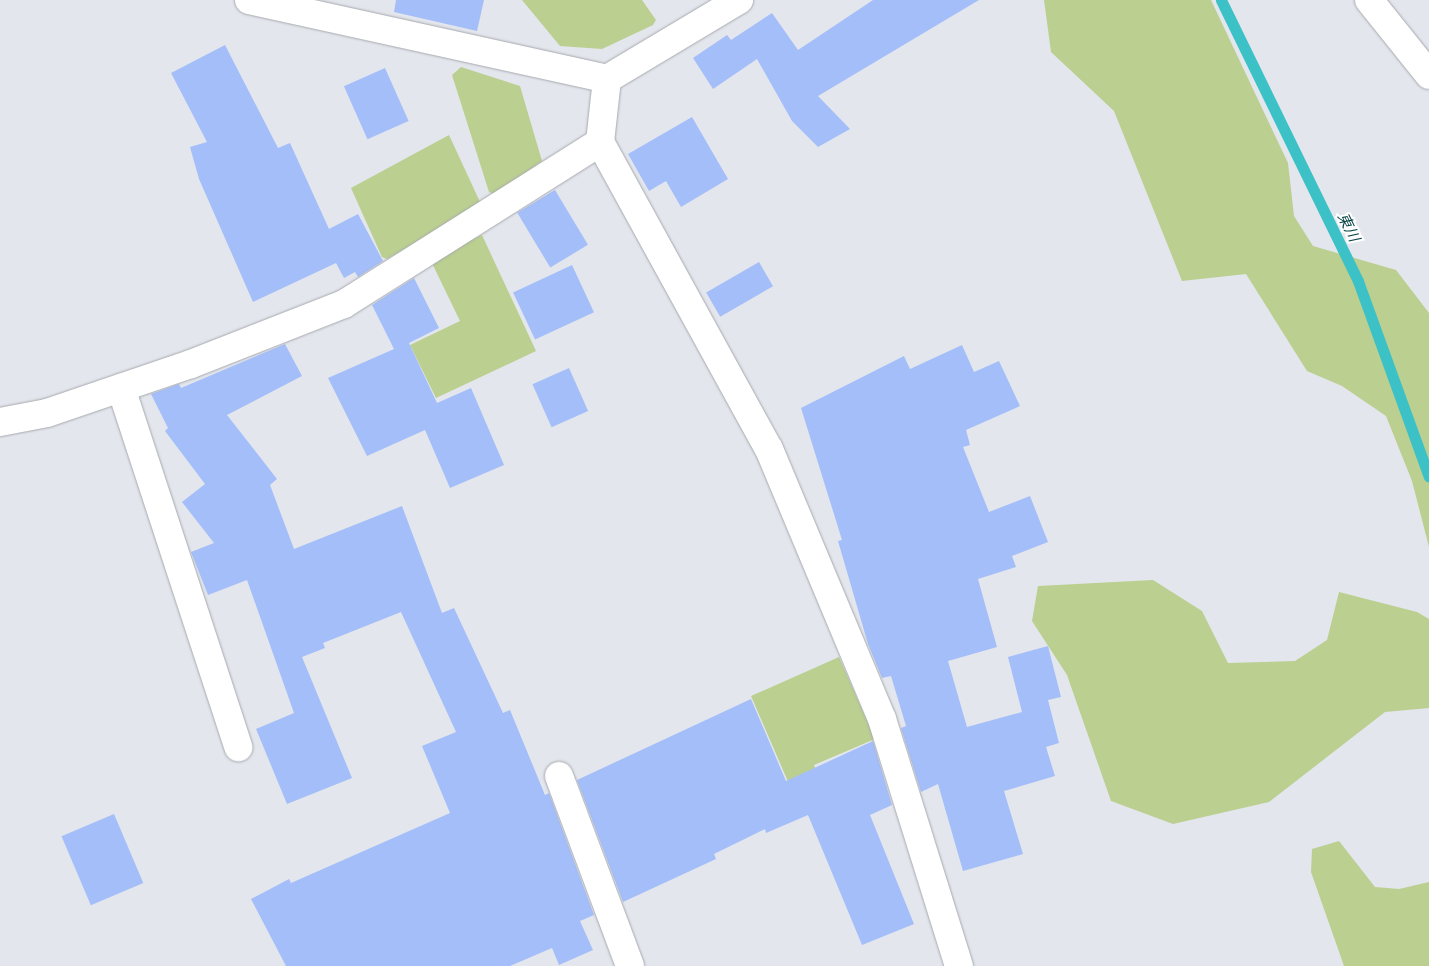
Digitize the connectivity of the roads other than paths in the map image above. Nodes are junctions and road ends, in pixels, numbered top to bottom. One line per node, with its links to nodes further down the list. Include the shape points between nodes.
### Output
1 (249, 0): 5 (street)
2 (739, 0): 5 (street)
3 (1370, 0): 4 (street)
4 (1429, 75)
5 (607, 79): 6 (street)
6 (600, 142): 7 (street, via 344,304); 12 (street, via 769,449 882,719)
7 (120, 388): 8 (street, via 47,413); 9 (street)
8 (0, 422)
9 (238, 747)
10 (559, 776): 11 (street)
11 (630, 966)
12 (959, 966)

